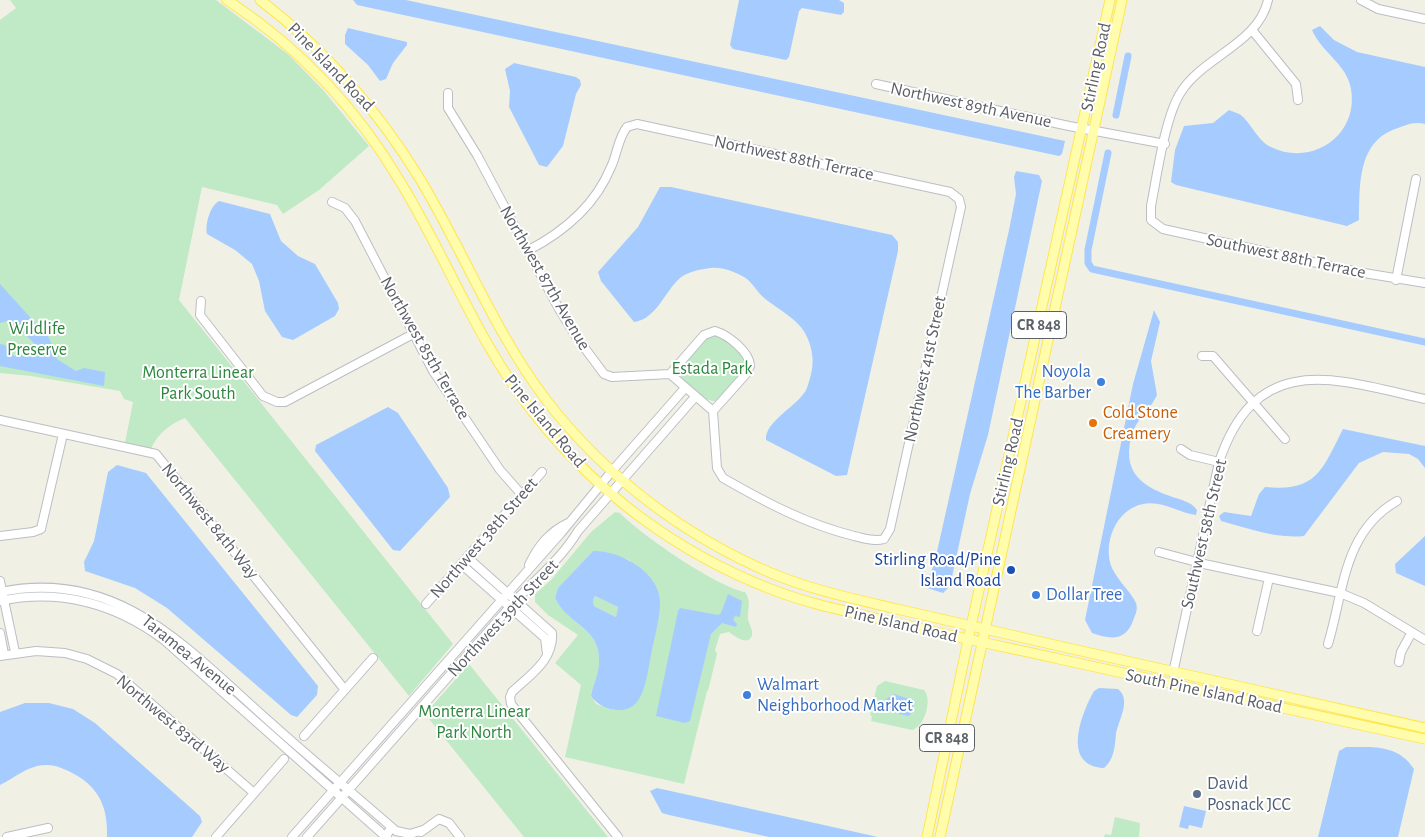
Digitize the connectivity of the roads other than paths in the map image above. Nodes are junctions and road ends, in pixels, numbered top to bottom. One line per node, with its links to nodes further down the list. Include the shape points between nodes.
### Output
1 (228, 0): 42 (main road, Pine Island Road, via 311,67 361,124 402,183 504,373 536,417)
2 (260, 0): 39 (main road, Pine Island Road, via 324,54 379,117 420,180 522,367 553,408)
3 (1110, 0): 9 (main road, Stirling Road / CR 848)
4 (1122, 0): 8 (main road, Stirling Road / CR 848)
5 (1268, 0): 10 (street, via 1263,17)
6 (1361, 0): 7 (street, via 1378,8)
7 (1425, 19)
8 (1116, 27): 9 (main road); 15 (main road, Stirling Road / CR 848)
9 (1104, 28): 14 (main road, Stirling Road / CR 848)
10 (1252, 30): 13 (street, via 1296,84); 16 (street, via 1185,86 1172,111)
11 (876, 84): 14 (street, Northwest 89th Avenue)
12 (448, 93): 20 (street, Northwest 87th Avenue, via 448,108 477,155)
13 (1298, 100)
14 (1083, 128): 15 (street, Northwest 89th Avenue); 28 (main road, Stirling Road / CR 848)
15 (1095, 130): 16 (street, Northwest 89th Avenue); 29 (main road, Stirling Road / CR 848)
16 (1165, 144): 21 (street, Southwest 88th Terrace, via 1150,212 1151,220 1163,229)
17 (1416, 179): 21 (street)
18 (962, 197): 20 (street, Northwest 88th Terrace, via 646,126 625,125 610,170 591,202 562,230); 33 (street, Northwest 41st Street, via 886,541 807,521 722,478 717,468)
19 (332, 202): 24 (street, Northwest 85th Terrace, via 345,208 355,221)
20 (527, 251): 26 (street, Northwest 87th Avenue, via 575,335 599,369 610,378)
21 (1396, 280): 22 (street, Southwest 88th Terrace)
22 (1425, 283)
23 (201, 301): 24 (street, via 200,315 263,396 277,402 285,402)
24 (414, 334): 44 (street, Northwest 85th Terrace, via 468,424)
25 (1202, 356): 32 (street, via 1213,356)
26 (670, 374): 27 (street); 33 (street, via 704,335 713,328 722,333 753,363)
27 (685, 388): 30 (street); 39 (street, Northwest 39th Street)
28 (1024, 393): 29 (main road); 60 (main road, Stirling Road / CR 848)
29 (1038, 395): 61 (main road, Stirling Road / CR 848)
30 (695, 397): 33 (street); 41 (street, Northwest 39th Street)
31 (1425, 399): 32 (street, Southwest 58th Street, via 1334,379 1315,379 1284,384)
32 (1254, 403): 36 (street); 38 (street, Southwest 58th Street, via 1226,441)
33 (713, 411)
34 (0, 420): 35 (street, Northwest 84th Way)
35 (63, 434): 46 (street, via 41,529); 75 (street, Northwest 84th Way, via 159,457)
36 (1284, 439)
37 (1181, 449): 38 (street, via 1190,455)
38 (1219, 462): 49 (street, Southwest 58th Street)
39 (612, 471): 41 (main road, Pine Island Road); 42 (street, Northwest 39th Street)
40 (542, 472): 44 (street, Northwest 38th Street)
41 (623, 481): 43 (street, Northwest 39th Street); 60 (main road, Pine Island Road, via 699,537 773,574 840,596)
42 (600, 485): 43 (main road, Pine Island Road); 53 (street, Northwest 39th Street)
43 (611, 494): 57 (street, Northwest 39th Street, via 570,544); 65 (main road, Pine Island Road, via 675,541 768,588 822,605)
44 (522, 495): 48 (street, Northwest 38th Street)
45 (1397, 501): 54 (street, via 1379,513 1358,540 1351,552)
46 (0, 536)
47 (1159, 552): 49 (street)
48 (467, 557): 50 (street, Northwest 38th Street); 53 (street)
49 (1197, 563): 51 (street); 74 (street, Southwest 58th Street)
50 (461, 564): 56 (street); 58 (street, Northwest 38th Street)
51 (1269, 578): 54 (street); 62 (street)
52 (0, 581): 55 (street)
53 (508, 593): 56 (street, Northwest 39th Street); 57 (street)
54 (1340, 593): 63 (street, via 1364,603); 68 (street)
55 (1, 596): 69 (street); 80 (street, Taramea Avenue, via 40,588 64,588 129,608 171,635)
56 (502, 600): 59 (street); 80 (street, Northwest 39th Street)
57 (516, 600): 59 (street, Northwest 39th Street); 71 (street, via 552,633 553,643)
58 (426, 604)
59 (510, 607): 71 (street, via 545,638); 81 (street, Northwest 39th Street)
60 (971, 626): 61 (main road, Pine Island Road); 65 (main road, Stirling Road / CR 848)
61 (986, 629): 67 (main road, Stirling Road / CR 848); 74 (main road, South Pine Island Road)
62 (1257, 631)
63 (1412, 632): 66 (street); 73 (street, via 1401,652)
64 (0, 633): 70 (street)
65 (968, 640): 67 (main road, Pine Island Road); 87 (main road, Stirling Road / CR 848)
66 (1425, 640)
67 (983, 643): 78 (main road, South Pine Island Road); 88 (main road, Stirling Road / CR 848)
68 (1328, 644)
69 (15, 652): 70 (street, Northwest 83rd Way); 82 (street, Northwest 83rd Way, via 65,654 87,659 117,674)
70 (2, 655)
71 (547, 657): 96 (street, via 512,692 511,704)
72 (373, 658): 75 (street)
73 (1400, 662)
74 (1173, 673): 76 (main road, South Pine Island Road)
75 (345, 690): 77 (street)
76 (1425, 728)
77 (304, 736)
78 (1425, 739)
79 (284, 759): 82 (street)
80 (337, 786): 81 (street, Taramea Avenue); 83 (street, Taramea Avenue); 91 (street, Northwest 39th Street)
81 (349, 789): 83 (street, Northwest 39th Street); 84 (street, Taramea Avenue)
82 (254, 793): 90 (street)
83 (342, 797): 92 (street, Northwest 39th Street); 93 (street, Taramea Avenue)
84 (390, 826): 86 (street, via 406,834); 93 (street)
85 (48, 828): 89 (street)
86 (423, 830): 94 (street); 95 (street, via 438,819 449,823)
87 (927, 834): 88 (main road)
88 (941, 835)
89 (7, 837)
90 (216, 837)
91 (292, 837)
92 (307, 837)
93 (386, 837)
94 (416, 837)
95 (460, 837)
96 (618, 837)

